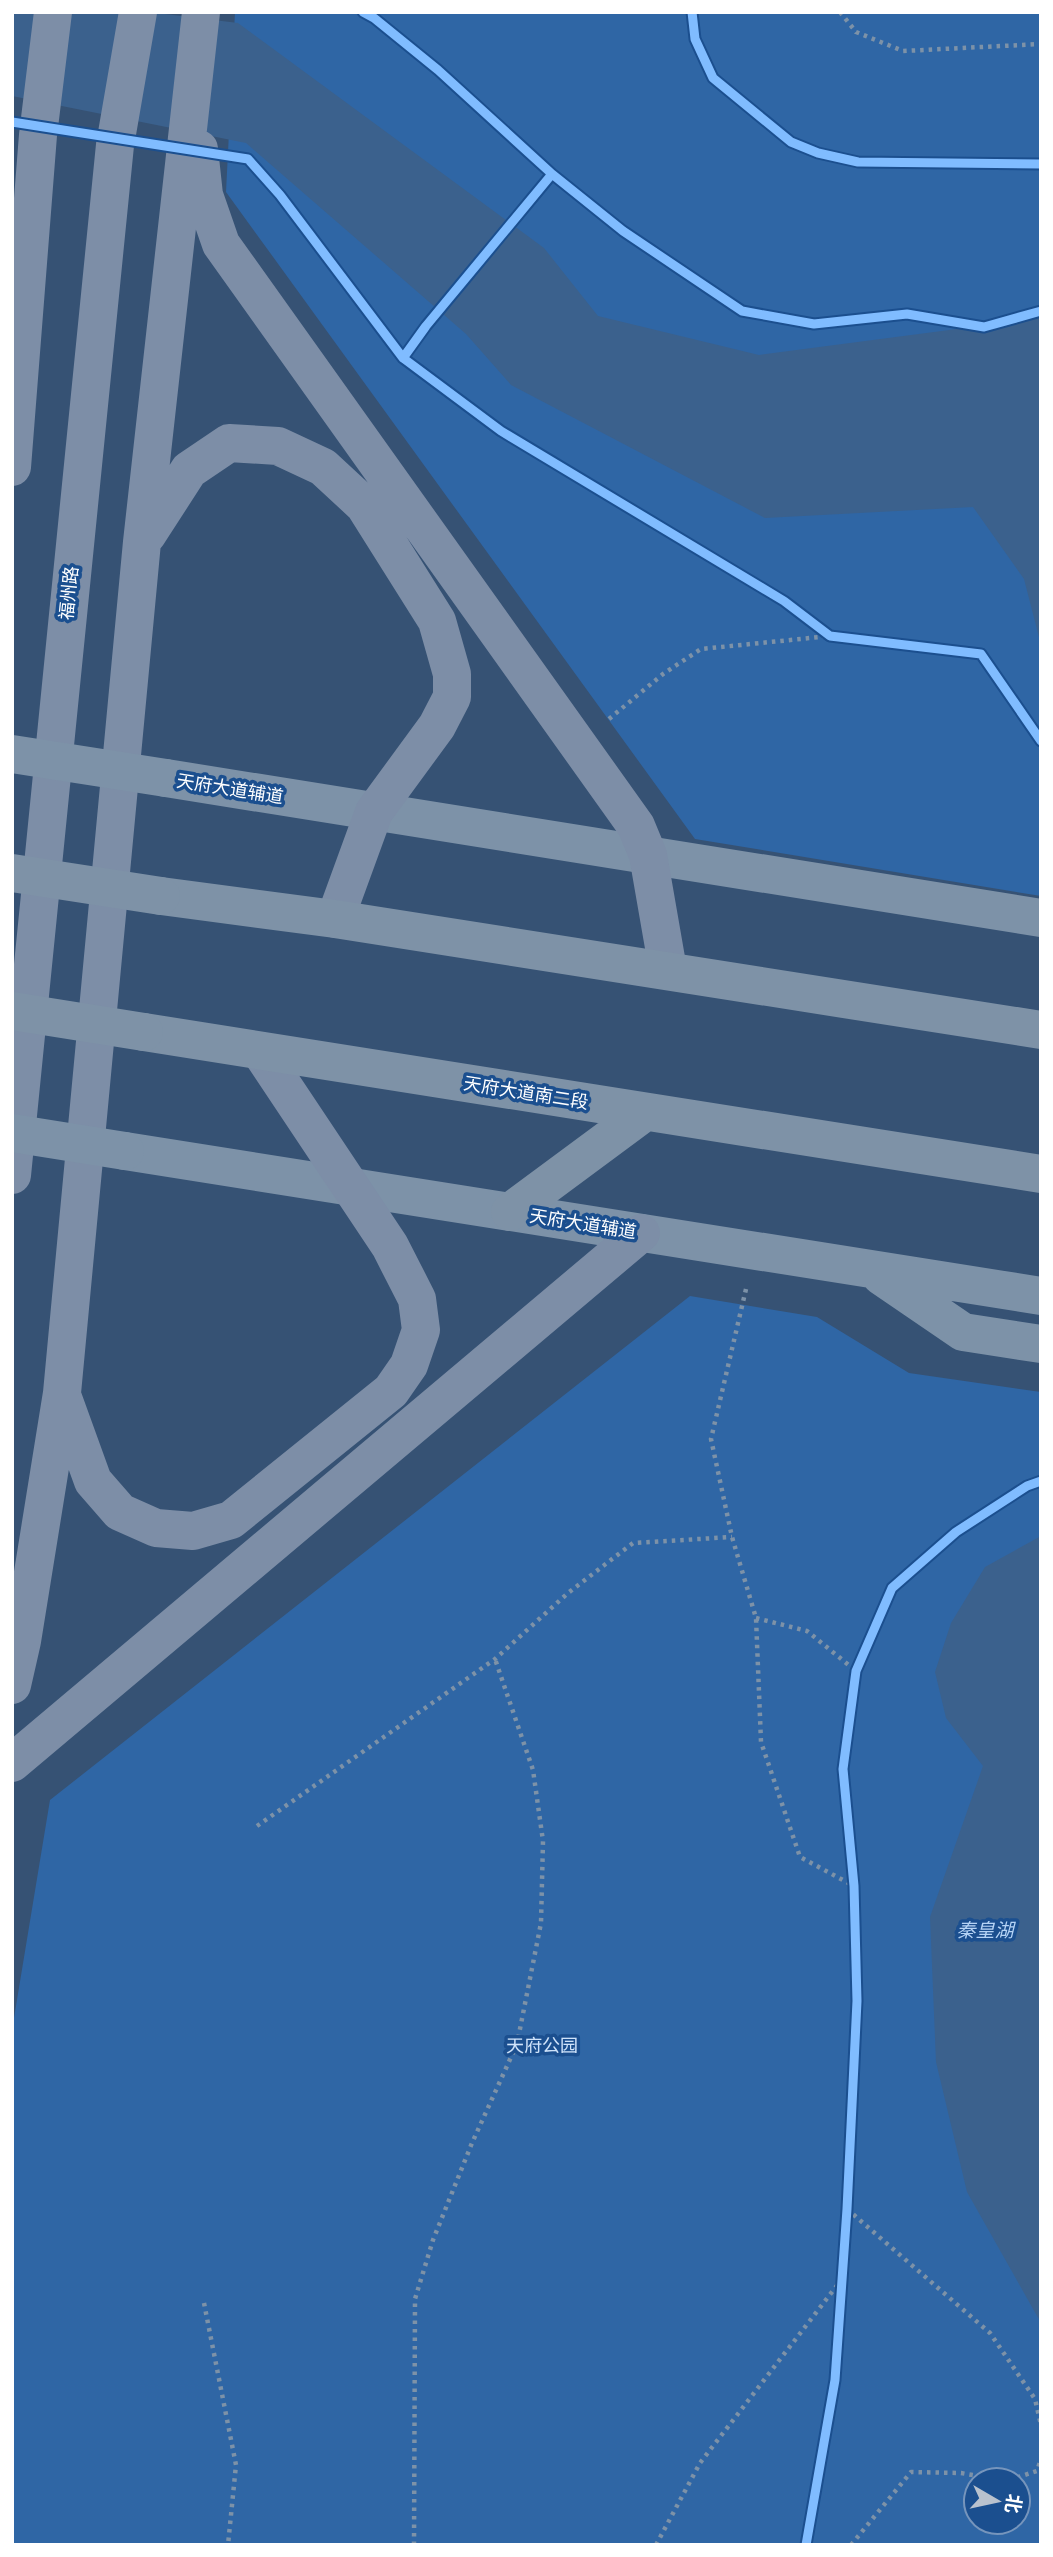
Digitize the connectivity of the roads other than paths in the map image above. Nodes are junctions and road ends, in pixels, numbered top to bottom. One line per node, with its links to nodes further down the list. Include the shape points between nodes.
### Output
1 (52, 12): 5 (main road)
2 (138, 12): 20 (main road, 福州路, via 115,145)
3 (201, 12): 4 (main road)
4 (191, 88): 6 (main road); 9 (main road, via 204,195 221,244 636,826)
5 (12, 467)
6 (142, 542): 8 (main road, via 190,470 229,443 278,446 300,456 323,467 365,505 437,621 452,674 452,697 437,726); 27 (main road)
7 (12, 754): 8 (street, 天府大道辅道, bridge)
8 (374, 812): 9 (street, 天府大道辅道); 12 (main road)
9 (648, 855): 11 (street, 天府大道辅道); 13 (main road)
10 (12, 873): 12 (highway, bridge)
11 (1041, 918)
12 (335, 919): 13 (highway)
13 (668, 970): 15 (highway)
14 (12, 1012): 16 (highway, 天府大道南二段, bridge)
15 (1041, 1030)
16 (260, 1051): 17 (highway, 天府大道南二段); 21 (main road)
17 (645, 1112): 19 (highway, 天府大道南二段); 22 (highway)
18 (12, 1133): 21 (street, 天府大道辅道, bridge)
19 (1041, 1174)
20 (12, 1175)
21 (350, 1187): 22 (street, 天府大道辅道); 27 (main road, via 390,1247 417,1299 421,1330 409,1365 391,1391 232,1521 193,1531 156,1528 120,1512 93,1481)
22 (510, 1212): 23 (street, 天府大道辅道)
23 (641, 1233): 24 (street, 天府大道辅道); 29 (main road)
24 (870, 1269): 25 (street, 天府大道辅道); 26 (street, via 962,1332)
25 (1041, 1296)
26 (1041, 1344)
27 (62, 1393): 28 (main road)
28 (12, 1685)
29 (12, 1763)

